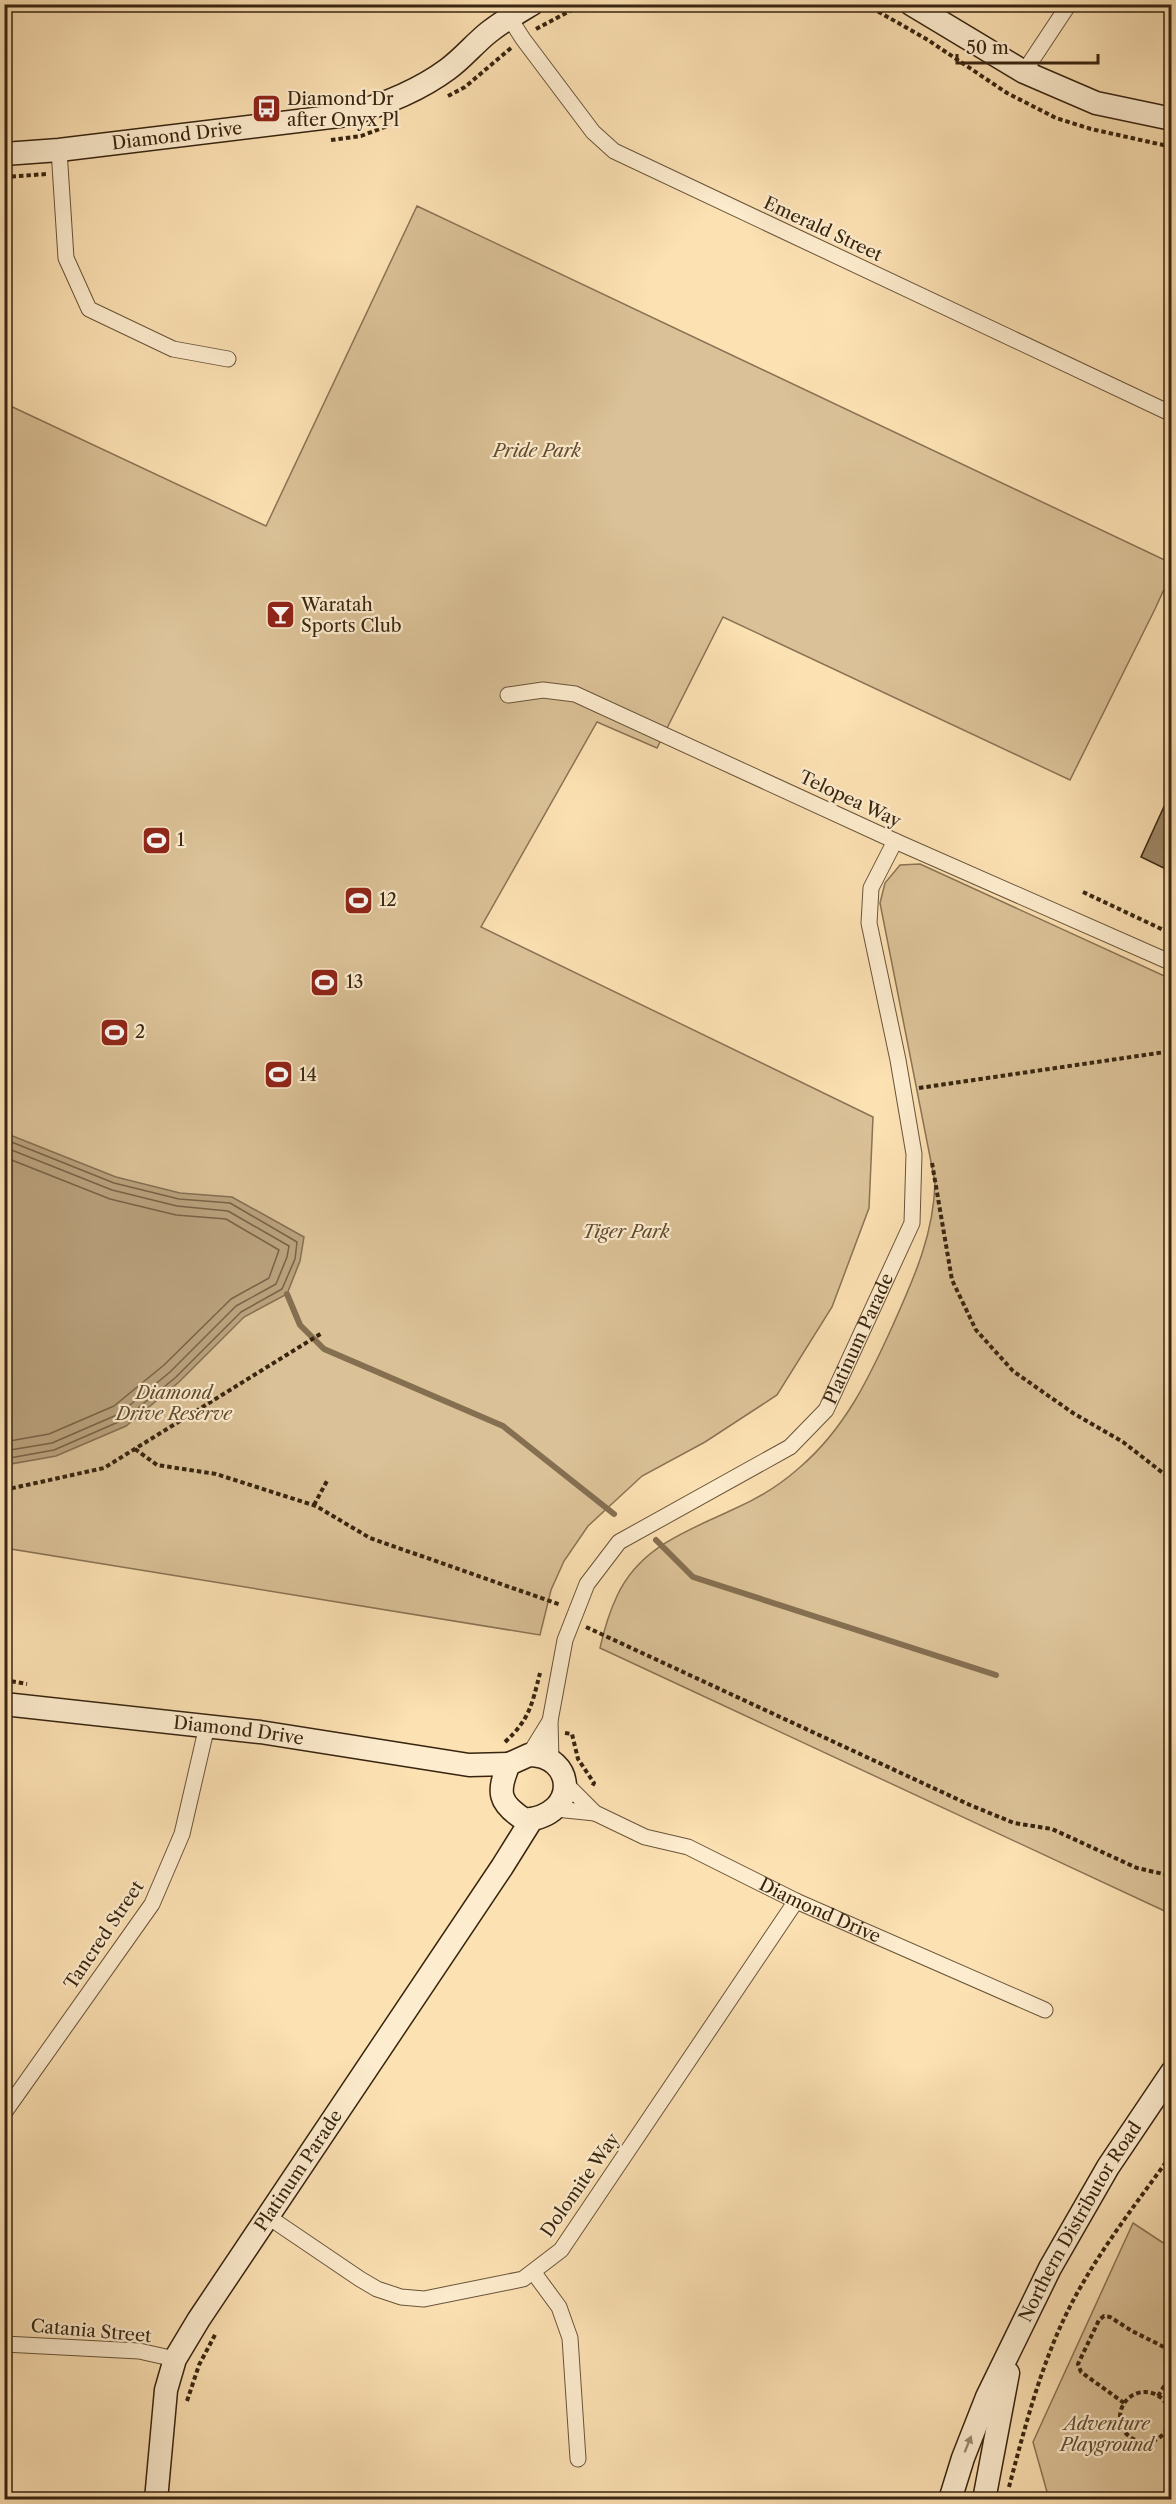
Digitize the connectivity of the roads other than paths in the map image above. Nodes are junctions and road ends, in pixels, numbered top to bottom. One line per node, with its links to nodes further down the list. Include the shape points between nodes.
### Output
1 (532, 4): 4 (street, Diamond Drive)
2 (911, 4): 5 (street)
3 (1069, 4): 5 (street)
4 (509, 17): 7 (street, Diamond Drive, via 427,83 372,108 347,115); 10 (street, Emerald Street, via 593,132 614,151)
5 (1024, 72): 6 (street, via 1095,103)
6 (1172, 119)
7 (58, 150): 8 (street, Diamond Drive); 9 (street, via 66,258 89,309 173,349)
8 (4, 154)
9 (228, 359)
10 (1172, 414)
11 (508, 695): 12 (street, Telopea Way, via 543,690 575,694)
12 (895, 841): 13 (street, Telopea Way); 15 (street, Platinum Parade, via 871,888 869,923 914,1154 912,1223 826,1410 790,1447 619,1542 587,1584 565,1640)
13 (1172, 963)
14 (4, 1704): 16 (street, Diamond Drive)
15 (550, 1721): 17 (street, Platinum Parade); 17 (street, Platinum Parade)
16 (207, 1726): 18 (street, Diamond Drive); 26 (street, Tancred Street, via 182,1834 152,1904)
17 (523, 1756): 18 (street, Diamond Drive); 19 (street, via 562,1774); 20 (street, via 501,1783)
18 (470, 1765): 20 (street)
19 (564, 1782): 21 (street); 22 (street, Diamond Drive)
20 (515, 1809): 21 (street, via 549,1814); 27 (street, Platinum Parade, via 502,1868)
21 (556, 1809): 22 (street, Diamond Drive)
22 (595, 1813): 23 (street, Diamond Drive, via 645,1837 688,1847)
23 (796, 1900): 24 (street, Diamond Drive); 28 (street, Dolomite Way, via 561,2250)
24 (1045, 2010)
25 (1172, 2072): 30 (street, Northern Distributor Road, via 1080,2212)
26 (4, 2113)
27 (267, 2216): 28 (street, Dolomite Way, via 360,2279 401,2297 424,2300 446,2296 523,2279); 31 (street, Platinum Parade)
28 (534, 2272): 32 (street, via 559,2307 570,2338)
29 (4, 2344): 31 (street, Catania Street, via 139,2351)
30 (1014, 2345): 34 (street, Northern Distributor Road, one-way to 30, via 987,2397); 35 (street, Northern Distributor Road)
31 (175, 2359): 33 (street, Platinum Parade, via 166,2390)
32 (578, 2459)
33 (156, 2499)
34 (950, 2499)
35 (984, 2499)

